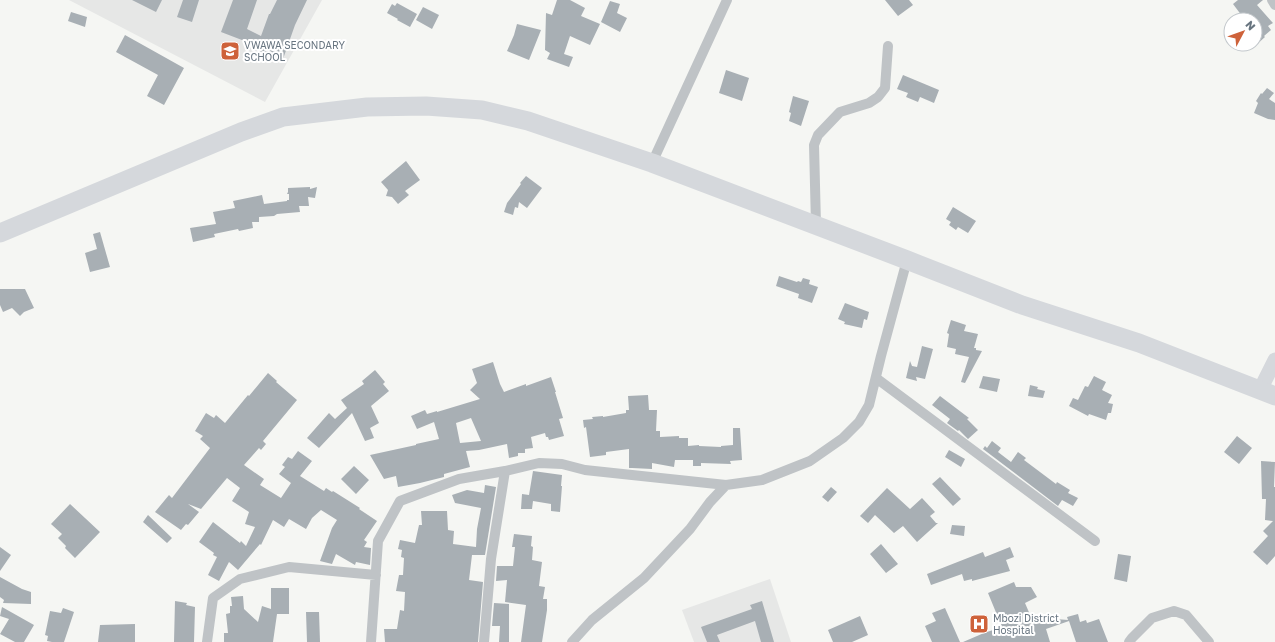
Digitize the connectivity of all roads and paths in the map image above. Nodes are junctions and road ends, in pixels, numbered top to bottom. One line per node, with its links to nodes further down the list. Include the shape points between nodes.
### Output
1 (727, 0): 5 (street)
2 (1272, 0): 3 (street)
3 (1275, 5)
4 (888, 46): 6 (street, via 885,88 878,97 869,103 840,112 818,135 814,145)
5 (652, 163): 6 (highway); 7 (highway, via 528,121 482,110 426,106 366,107 283,117 241,132)
6 (816, 225): 8 (highway)
7 (0, 233)
8 (907, 260): 10 (street); 11 (highway, via 1022,305 1139,343)
9 (1275, 360): 11 (street)
10 (876, 378): 13 (street, via 869,406 859,422 843,438 810,461 762,480); 14 (street)
11 (1267, 393)
12 (505, 471): 13 (street, via 538,463 562,464 585,470); 15 (street, via 459,479 400,501 378,541); 18 (street, via 491,559)
13 (726, 485): 19 (street, via 690,529 644,578 592,620)
14 (1095, 541)
15 (376, 575): 16 (street, via 289,567 240,579 213,598); 17 (street)
16 (207, 642)
17 (371, 642)
18 (484, 642)
19 (572, 642)
20 (1130, 642): 21 (street, via 1152,618 1174,611 1186,615)
21 (1209, 642)

